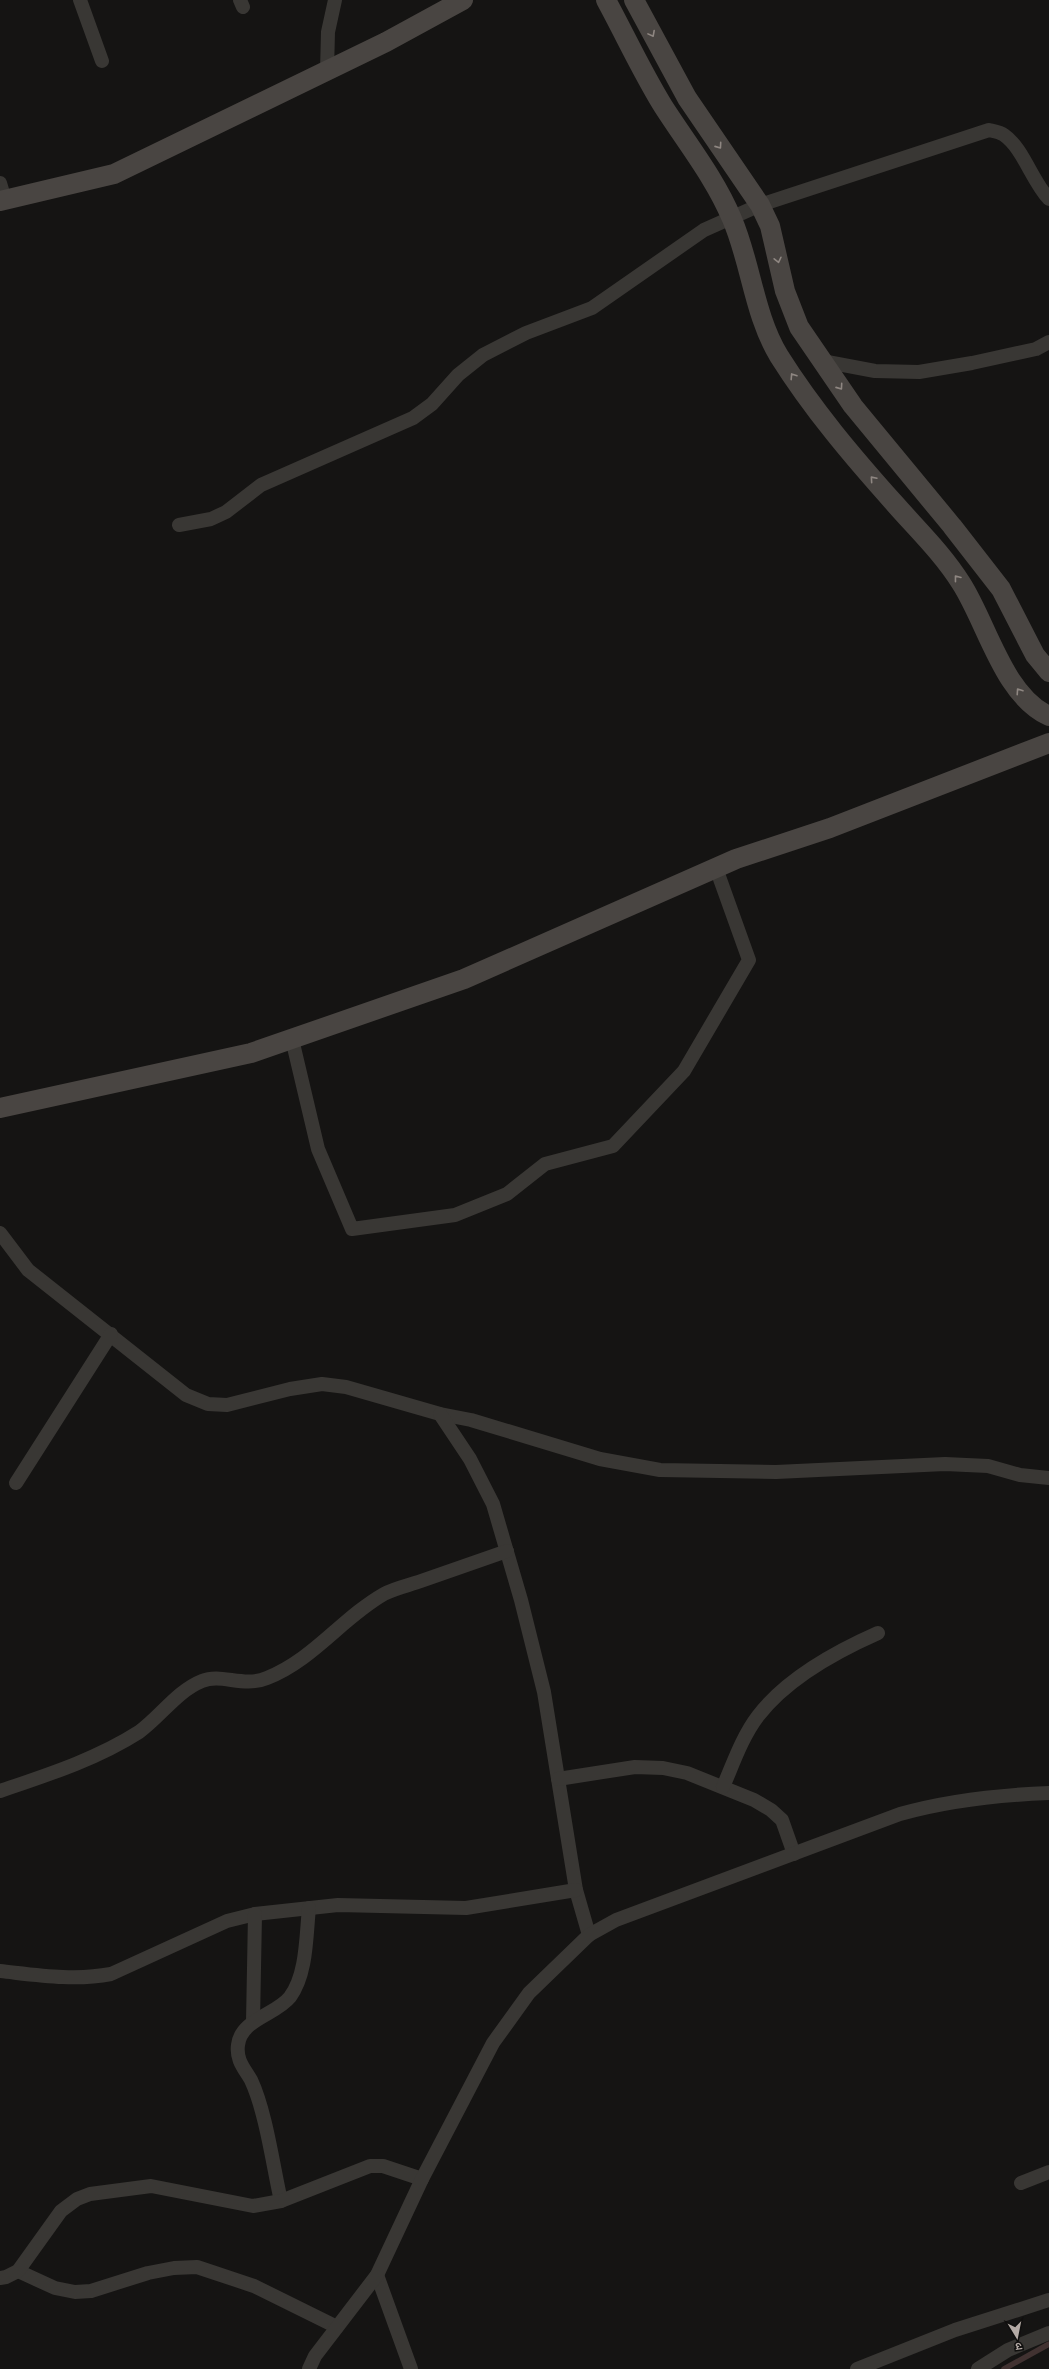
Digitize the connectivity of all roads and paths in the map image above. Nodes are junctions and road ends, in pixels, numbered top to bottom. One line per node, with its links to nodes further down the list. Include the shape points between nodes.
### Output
1 (80, 0): 6 (street)
2 (335, 0): 7 (street, via 328,32)
3 (463, 0): 7 (street)
4 (606, 0): 11 (street, via 662,104 706,171)
5 (634, 0): 10 (street, one-way to 10, via 687,98)
6 (102, 61)
7 (327, 71): 8 (street, via 114,174)
8 (2, 195)
9 (1049, 198): 10 (street, via 1014,145 1003,134 989,130)
10 (760, 205): 11 (street); 13 (street, one-way to 13, via 770,226 785,291 799,327)
11 (732, 218): 14 (street, via 704,230 592,308 526,333 483,356 458,375 432,404 413,418 261,485 226,512); 16 (street, one-way to 11, via 1023,697 1004,670 980,615 960,581 804,395 778,353 761,314 749,266)
12 (1049, 342): 13 (street, via 1036,349 919,372 875,371)
13 (822, 362): 15 (street, one-way to 15, via 871,428 1001,589 1035,654)
14 (179, 525)
15 (1049, 672)
16 (1049, 716)
17 (1049, 744): 18 (street, via 830,828)
18 (716, 868): 19 (street, via 464,979); 19 (street, via 749,960 684,1070 613,1146 545,1164 507,1194 455,1215 352,1229 318,1149)
19 (292, 1039): 20 (street, via 251,1054)
20 (0, 1108)
21 (0, 1233): 22 (street, via 28,1270)
22 (111, 1334): 23 (street, via 186,1395 208,1404 227,1405 290,1389 322,1384 346,1387); 25 (street)
23 (440, 1414): 24 (street, via 471,1420 600,1459 660,1470 776,1472 946,1464 988,1466 1020,1475); 26 (street, via 470,1459 493,1504)
24 (1049, 1478)
25 (16, 1484)
26 (507, 1552): 28 (street, via 544,1692); 30 (street, via 386,1593 363,1608 300,1661 267,1678 249,1683 215,1679 202,1681 186,1691 148,1725 117,1746)
27 (878, 1633): 29 (street, via 850,1645 776,1696 757,1717 737,1754)
28 (558, 1779): 29 (street, via 635,1767 663,1768 687,1773); 33 (street)
29 (723, 1788): 32 (street, via 771,1810 782,1820)
30 (0, 1791)
31 (1049, 1793): 32 (street, via 981,1796 939,1803 900,1814)
32 (794, 1854): 36 (street, via 616,1920)
33 (576, 1890): 34 (street, via 466,1908 378,1905); 36 (street)
34 (309, 1908): 35 (street); 38 (street, via 303,1961 297,1984 279,2008)
35 (255, 1914): 37 (street, via 227,1921 111,1974 91,1978 67,1978); 38 (street)
36 (589, 1935): 40 (street, via 529,1993 493,2043)
37 (0, 1971)
38 (253, 2022): 42 (street, via 243,2032 238,2043 238,2056 258,2099)
39 (1049, 2172): 41 (street)
40 (422, 2179): 42 (street, via 383,2166 370,2166); 44 (street)
41 (1021, 2183)
42 (281, 2201): 43 (street, via 253,2206 151,2186 90,2194 77,2199 61,2211)
43 (18, 2271): 45 (street); 47 (street, via 54,2288 91,2292 148,2273 197,2267 254,2286)
44 (377, 2275): 47 (street); 50 (street)
45 (0, 2278)
46 (1049, 2300): 51 (street, via 955,2330)
47 (337, 2327): 49 (street, via 315,2356)
48 (1049, 2333): 52 (street, via 1008,2350)
49 (309, 2369)
50 (411, 2369)
51 (857, 2369)
52 (978, 2369)

